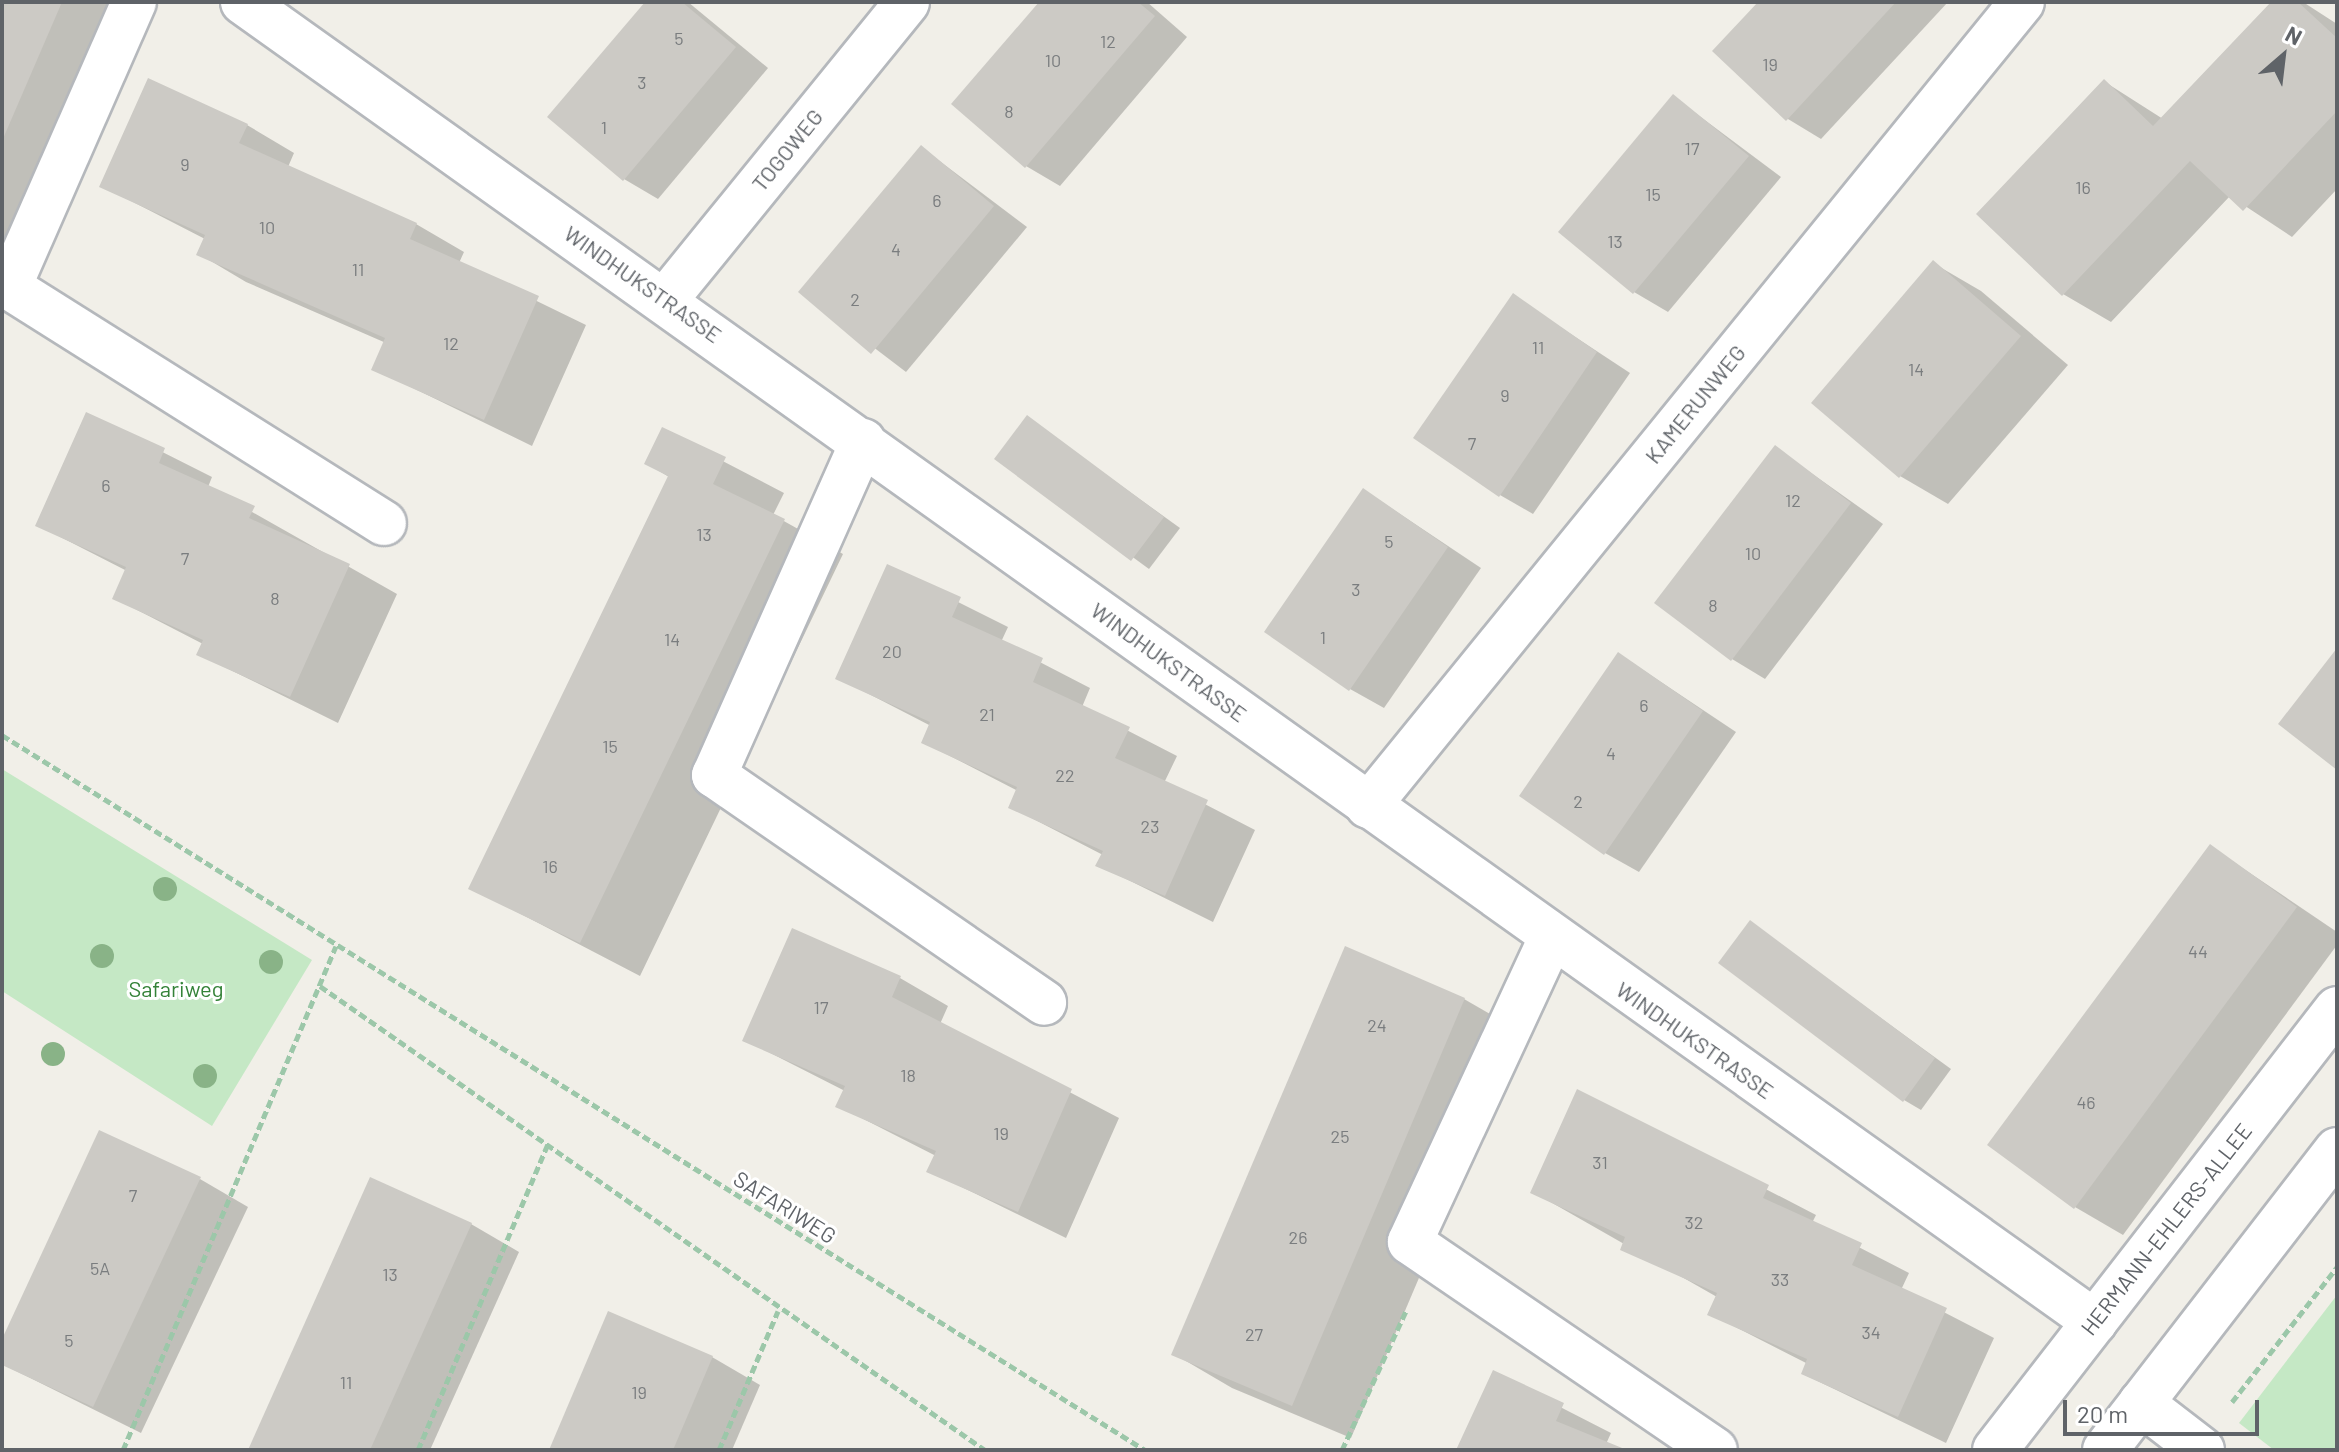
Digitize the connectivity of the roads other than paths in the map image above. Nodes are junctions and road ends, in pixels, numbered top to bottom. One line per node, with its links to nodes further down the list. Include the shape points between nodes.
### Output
1 (134, 2): 7 (street, via 9,287)
2 (243, 2): 5 (street, WINDHUKSTRASSE)
3 (907, 2): 5 (street, TOGOWEG)
4 (2022, 2): 8 (street, KAMERUNWEG)
5 (666, 299): 6 (street, WINDHUKSTRASSE)
6 (863, 441): 8 (street, WINDHUKSTRASSE); 10 (street, via 714,775)
7 (384, 523)
8 (1368, 806): 9 (street, WINDHUKSTRASSE)
9 (1551, 938): 13 (street, WINDHUKSTRASSE); 15 (street, via 1410,1242)
10 (1044, 1003)
11 (2337, 1009): 13 (street, HERMANN-EHLERS-ALLEE)
12 (2337, 1150): 14 (street)
13 (2095, 1322): 16 (street, HERMANN-EHLERS-ALLEE)
14 (2141, 1403): 17 (street); 18 (street)
15 (1715, 1450)
16 (1995, 1450)
17 (2105, 1450)
18 (2202, 1450)

